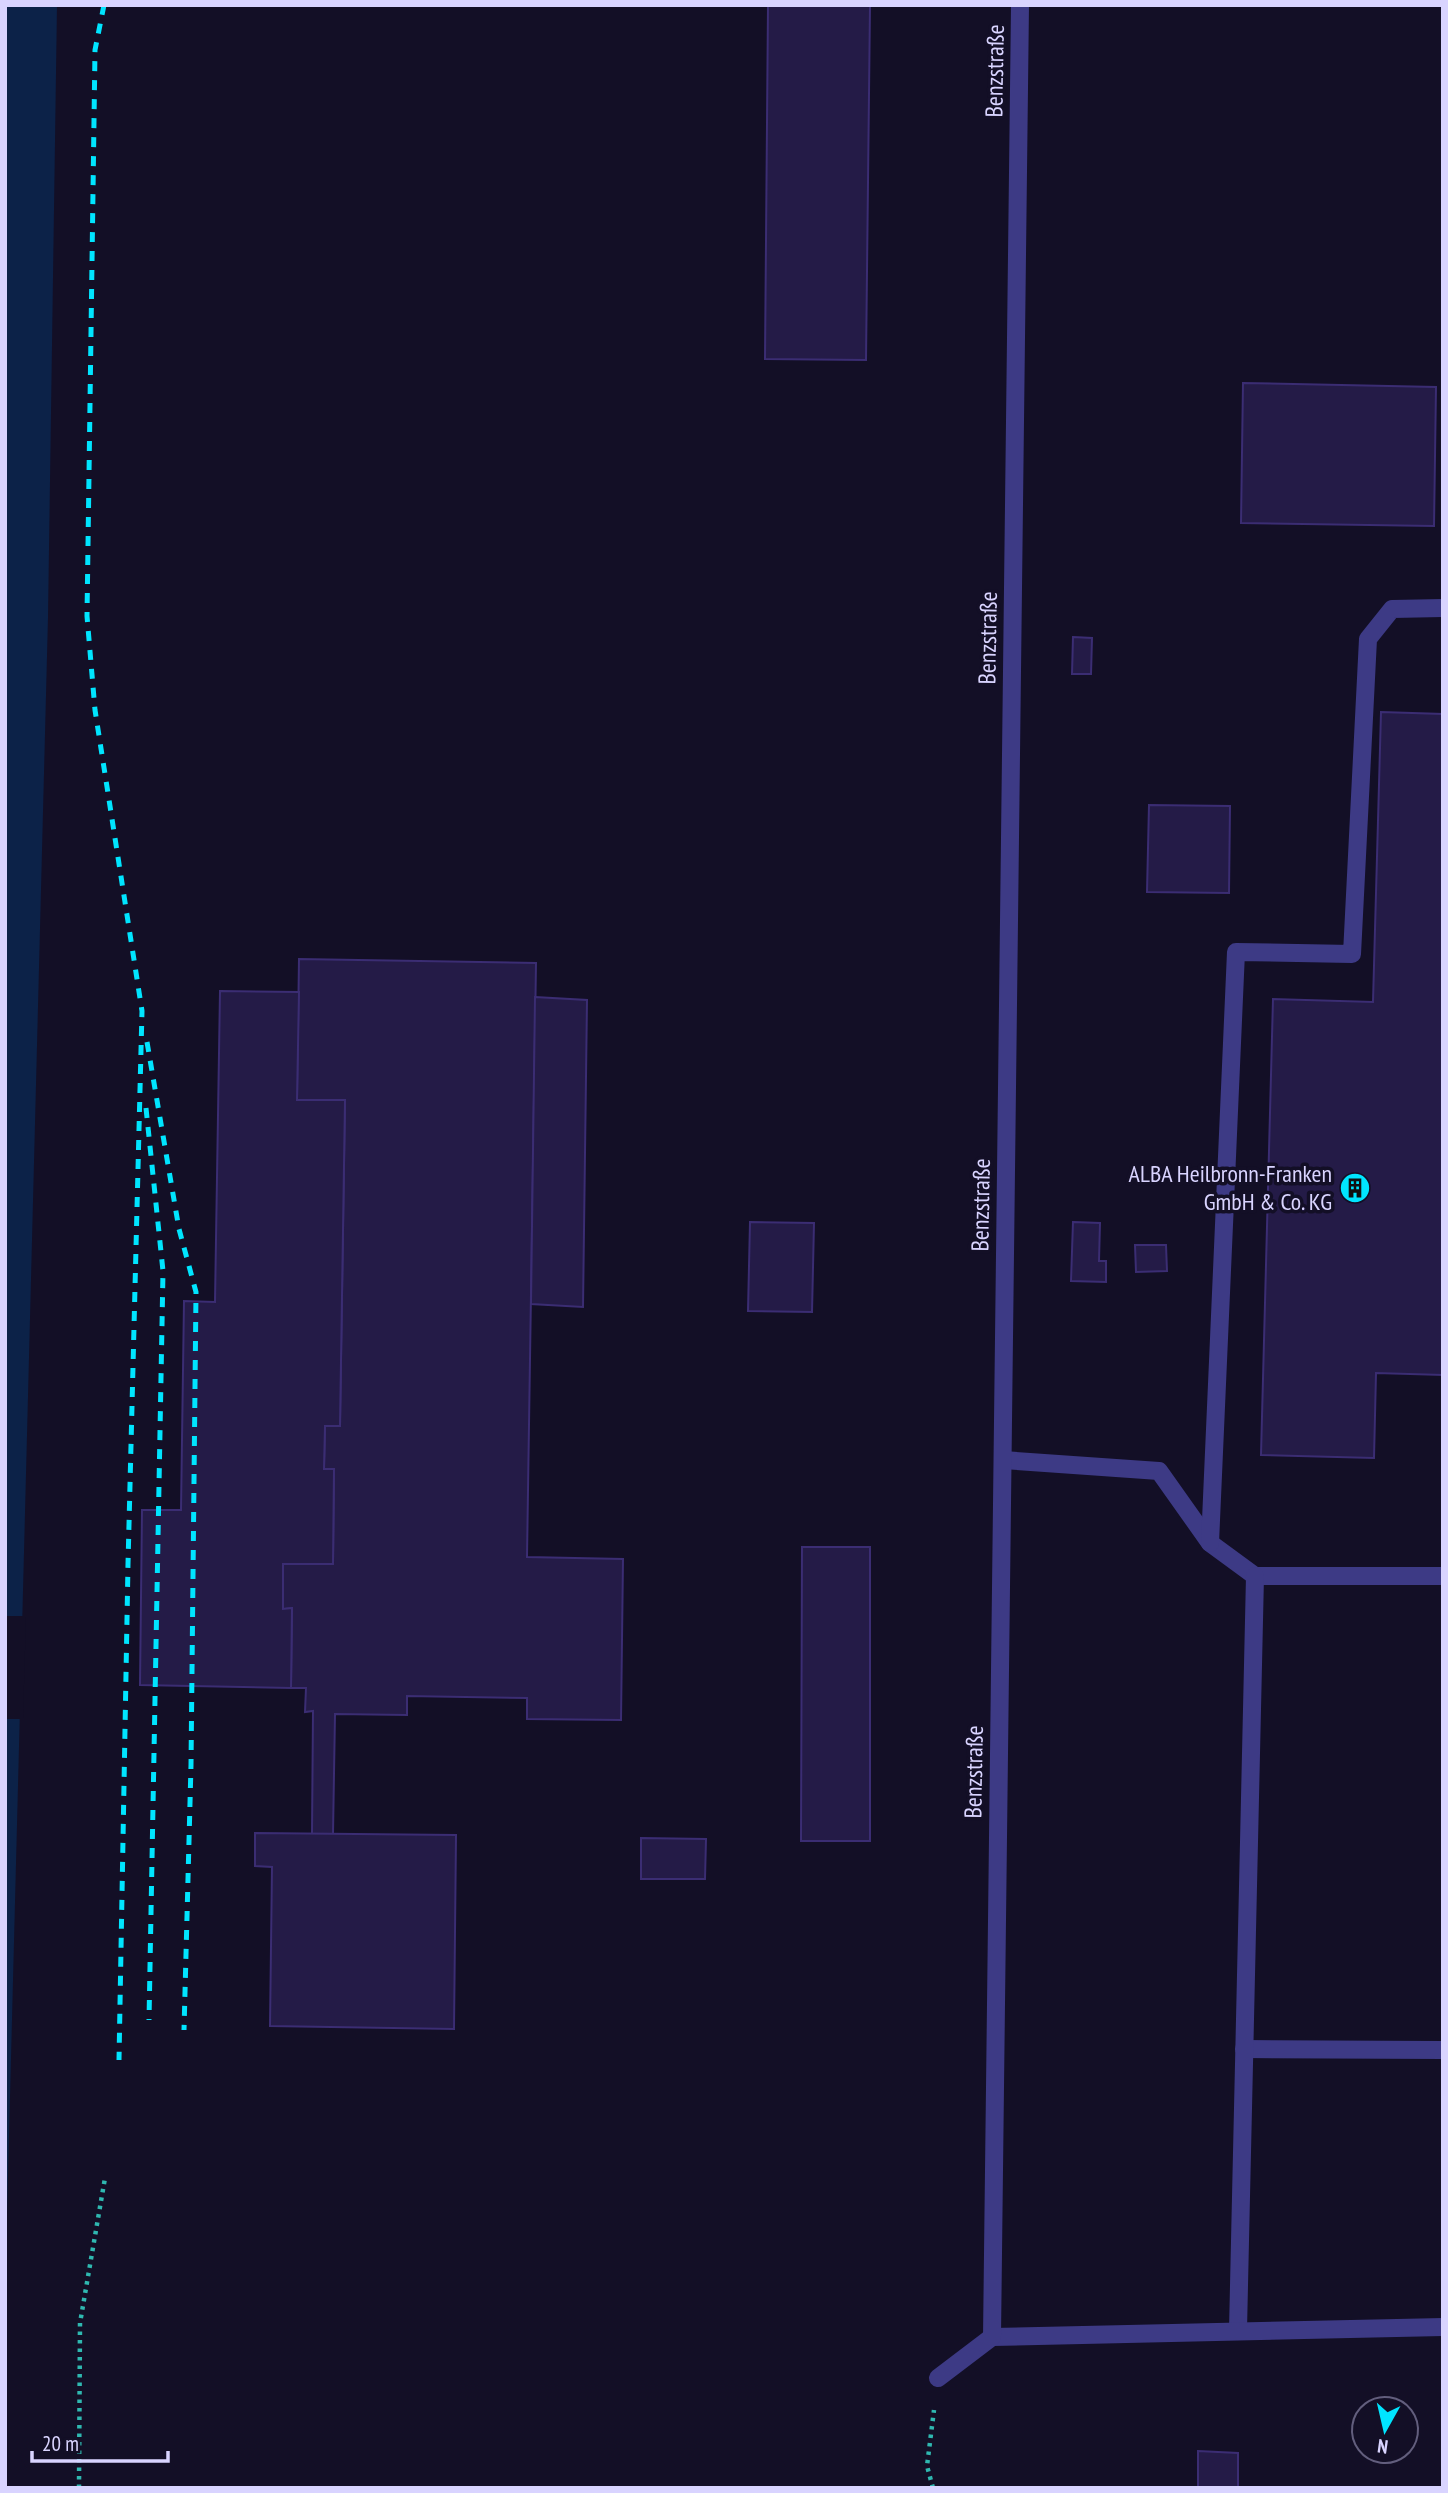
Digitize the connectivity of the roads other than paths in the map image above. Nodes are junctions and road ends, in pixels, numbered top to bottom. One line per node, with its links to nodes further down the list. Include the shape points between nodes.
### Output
1 (1020, 5): 3 (street, Benzstraße)
2 (1443, 608): 4 (street, via 1392,610 1368,639 1352,954 1236,952)
3 (1003, 1460): 4 (street, via 1158,1471); 11 (street, Benzstraße)
4 (1210, 1543): 5 (street)
5 (1255, 1576): 6 (street); 7 (street)
6 (1443, 1576)
7 (1244, 2049): 8 (street); 10 (street)
8 (1443, 2050)
9 (1443, 2328): 10 (street)
10 (1238, 2330): 11 (street)
11 (992, 2337): 12 (street)
12 (938, 2378)

